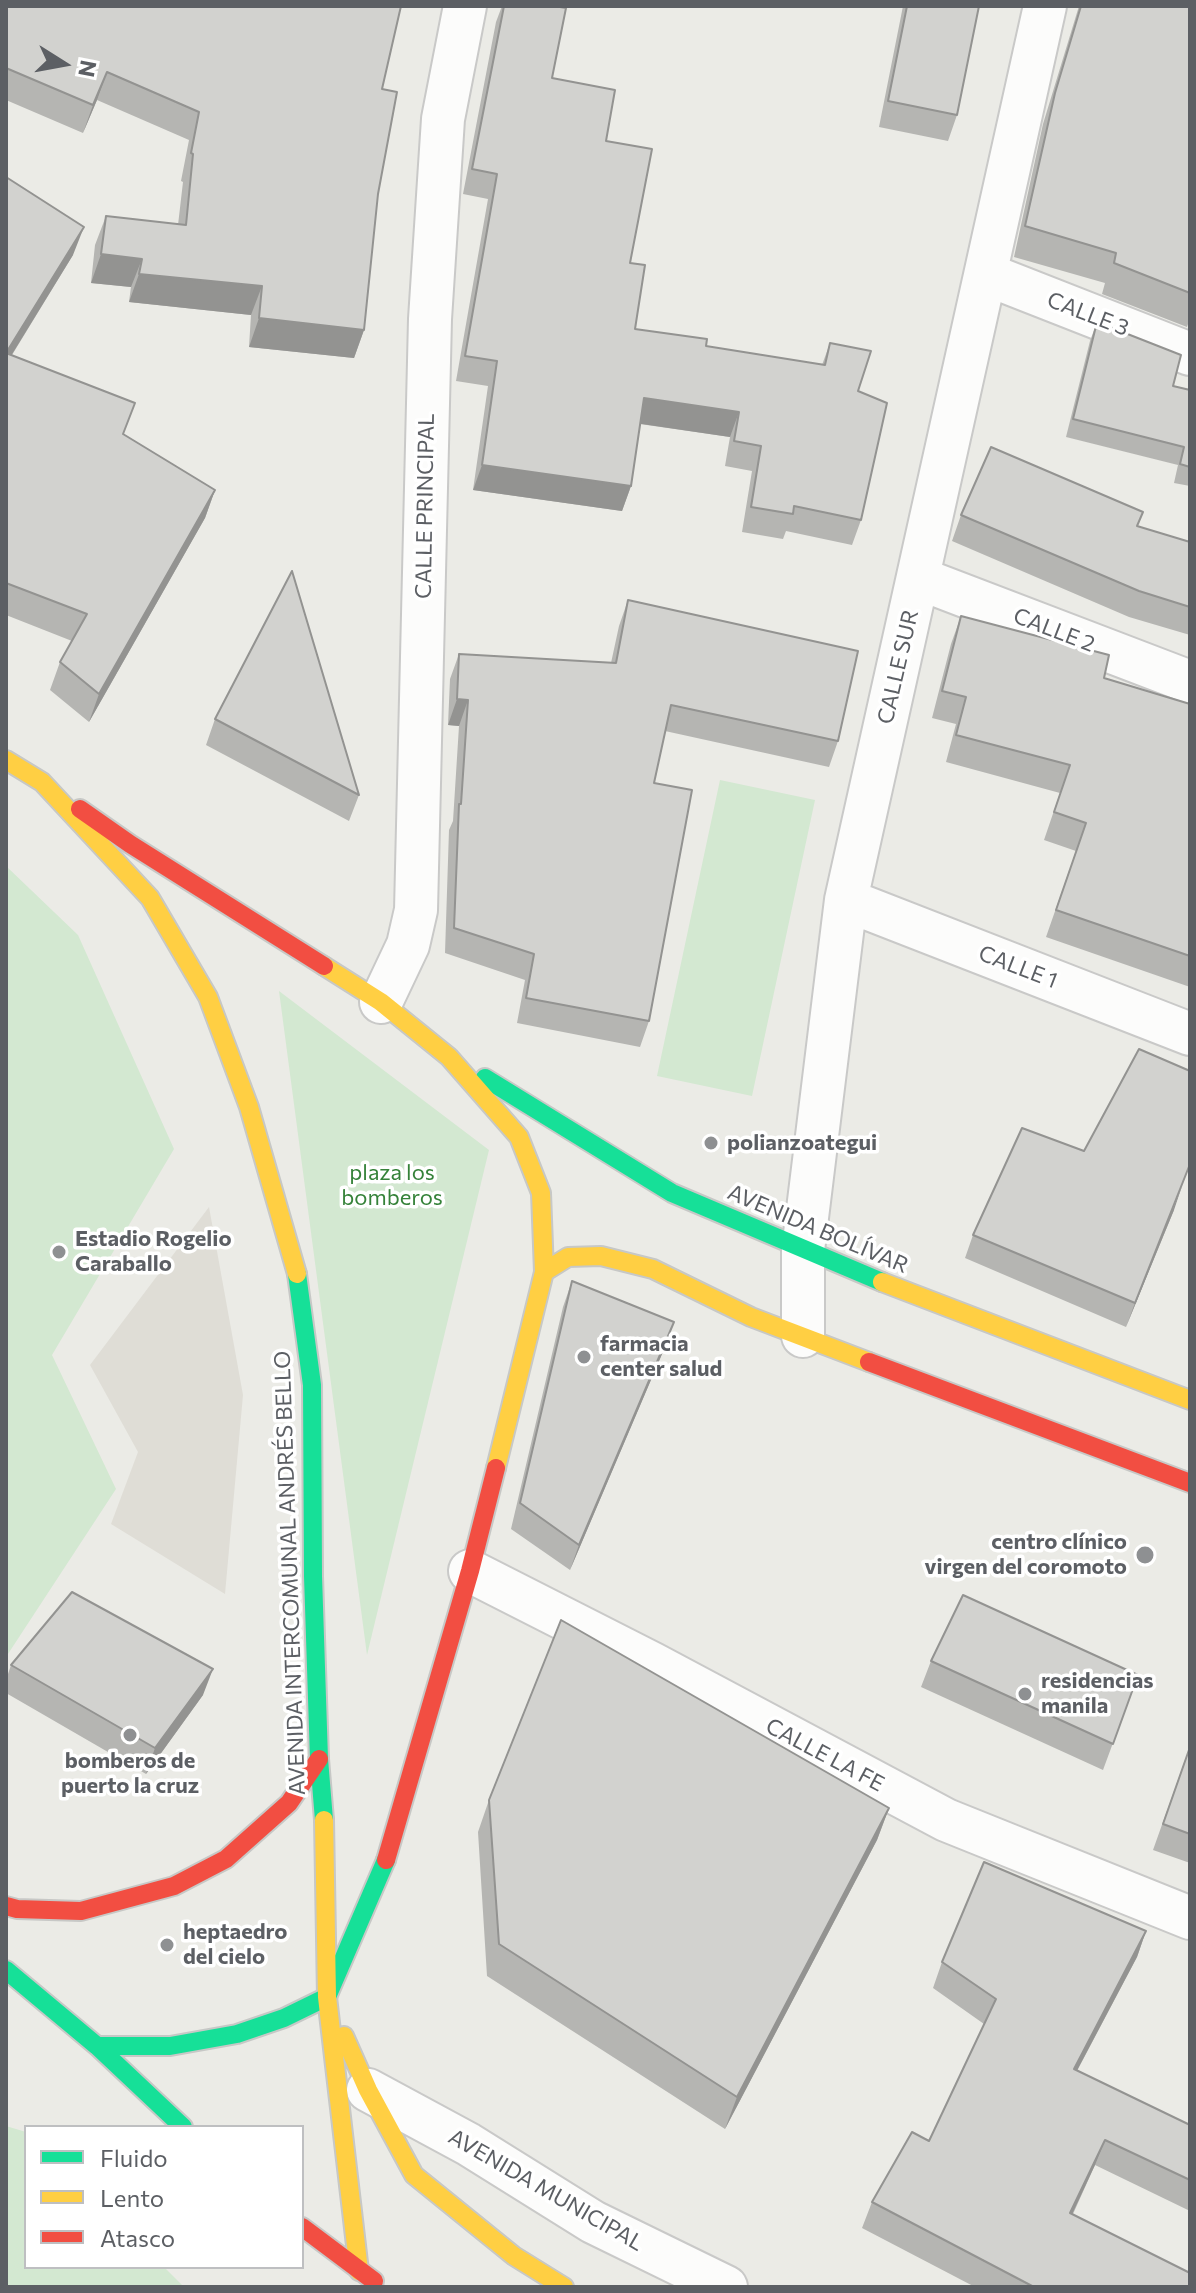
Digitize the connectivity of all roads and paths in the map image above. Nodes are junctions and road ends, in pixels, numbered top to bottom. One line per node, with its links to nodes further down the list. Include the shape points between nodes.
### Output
1 (464, 6): 10 (street, CALLE PRINCIPAL, via 443,119 430,319 416,910 408,945)
2 (1045, 6): 3 (street, CALLE SUR)
3 (986, 274): 4 (street, CALLE 3); 5 (street, CALLE SUR)
4 (1190, 354)
5 (918, 578): 6 (street, CALLE 2); 9 (street, CALLE SUR)
6 (1190, 682)
7 (6, 760): 8 (main road, AVENIDA INTERCOMUNAL ANDRÉS BELLO)
8 (42, 782): 10 (main road, via 130,844); 19 (main road, AVENIDA INTERCOMUNAL ANDRÉS BELLO, via 150,898 208,997 249,1107 296,1270 312,1385)
9 (846, 900): 11 (street, CALLE 1); 13 (street, CALLE SUR)
10 (381, 1002): 12 (main road)
11 (1190, 1034)
12 (449, 1057): 13 (main road, AVENIDA BOLÍVAR, via 672,1193); 14 (main road, via 519,1137 541,1193)
13 (803, 1250): 15 (street, CALLE SUR); 16 (main road, AVENIDA BOLÍVAR)
14 (544, 1272): 15 (main road, via 568,1257 627,1262); 18 (main road)
15 (803, 1336): 17 (main road)
16 (1190, 1400)
17 (1190, 1483)
18 (470, 1571): 21 (street, CALLE LA FE, via 946,1820); 23 (main road, via 384,1868)
19 (319, 1759): 20 (main road, via 289,1803 226,1859 174,1886 81,1911); 23 (main road, AVENIDA INTERCOMUNAL ANDRÉS BELLO, via 326,1843)
20 (6, 1906)
21 (1190, 1918)
22 (6, 1970): 24 (main road)
23 (327, 1997): 24 (main road, via 237,2034 170,2046); 25 (main road); 28 (main road, AVENIDA INTERCOMUNAL ANDRÉS BELLO)
24 (97, 2046): 26 (main road)
25 (368, 2090): 30 (main road, via 414,2175 514,2256); 31 (street, AVENIDA MUNICIPAL, via 468,2144 593,2222)
26 (181, 2125)
27 (304, 2229): 28 (main road)
28 (360, 2279): 29 (main road)
29 (383, 2287)
30 (564, 2287)
31 (726, 2287)

